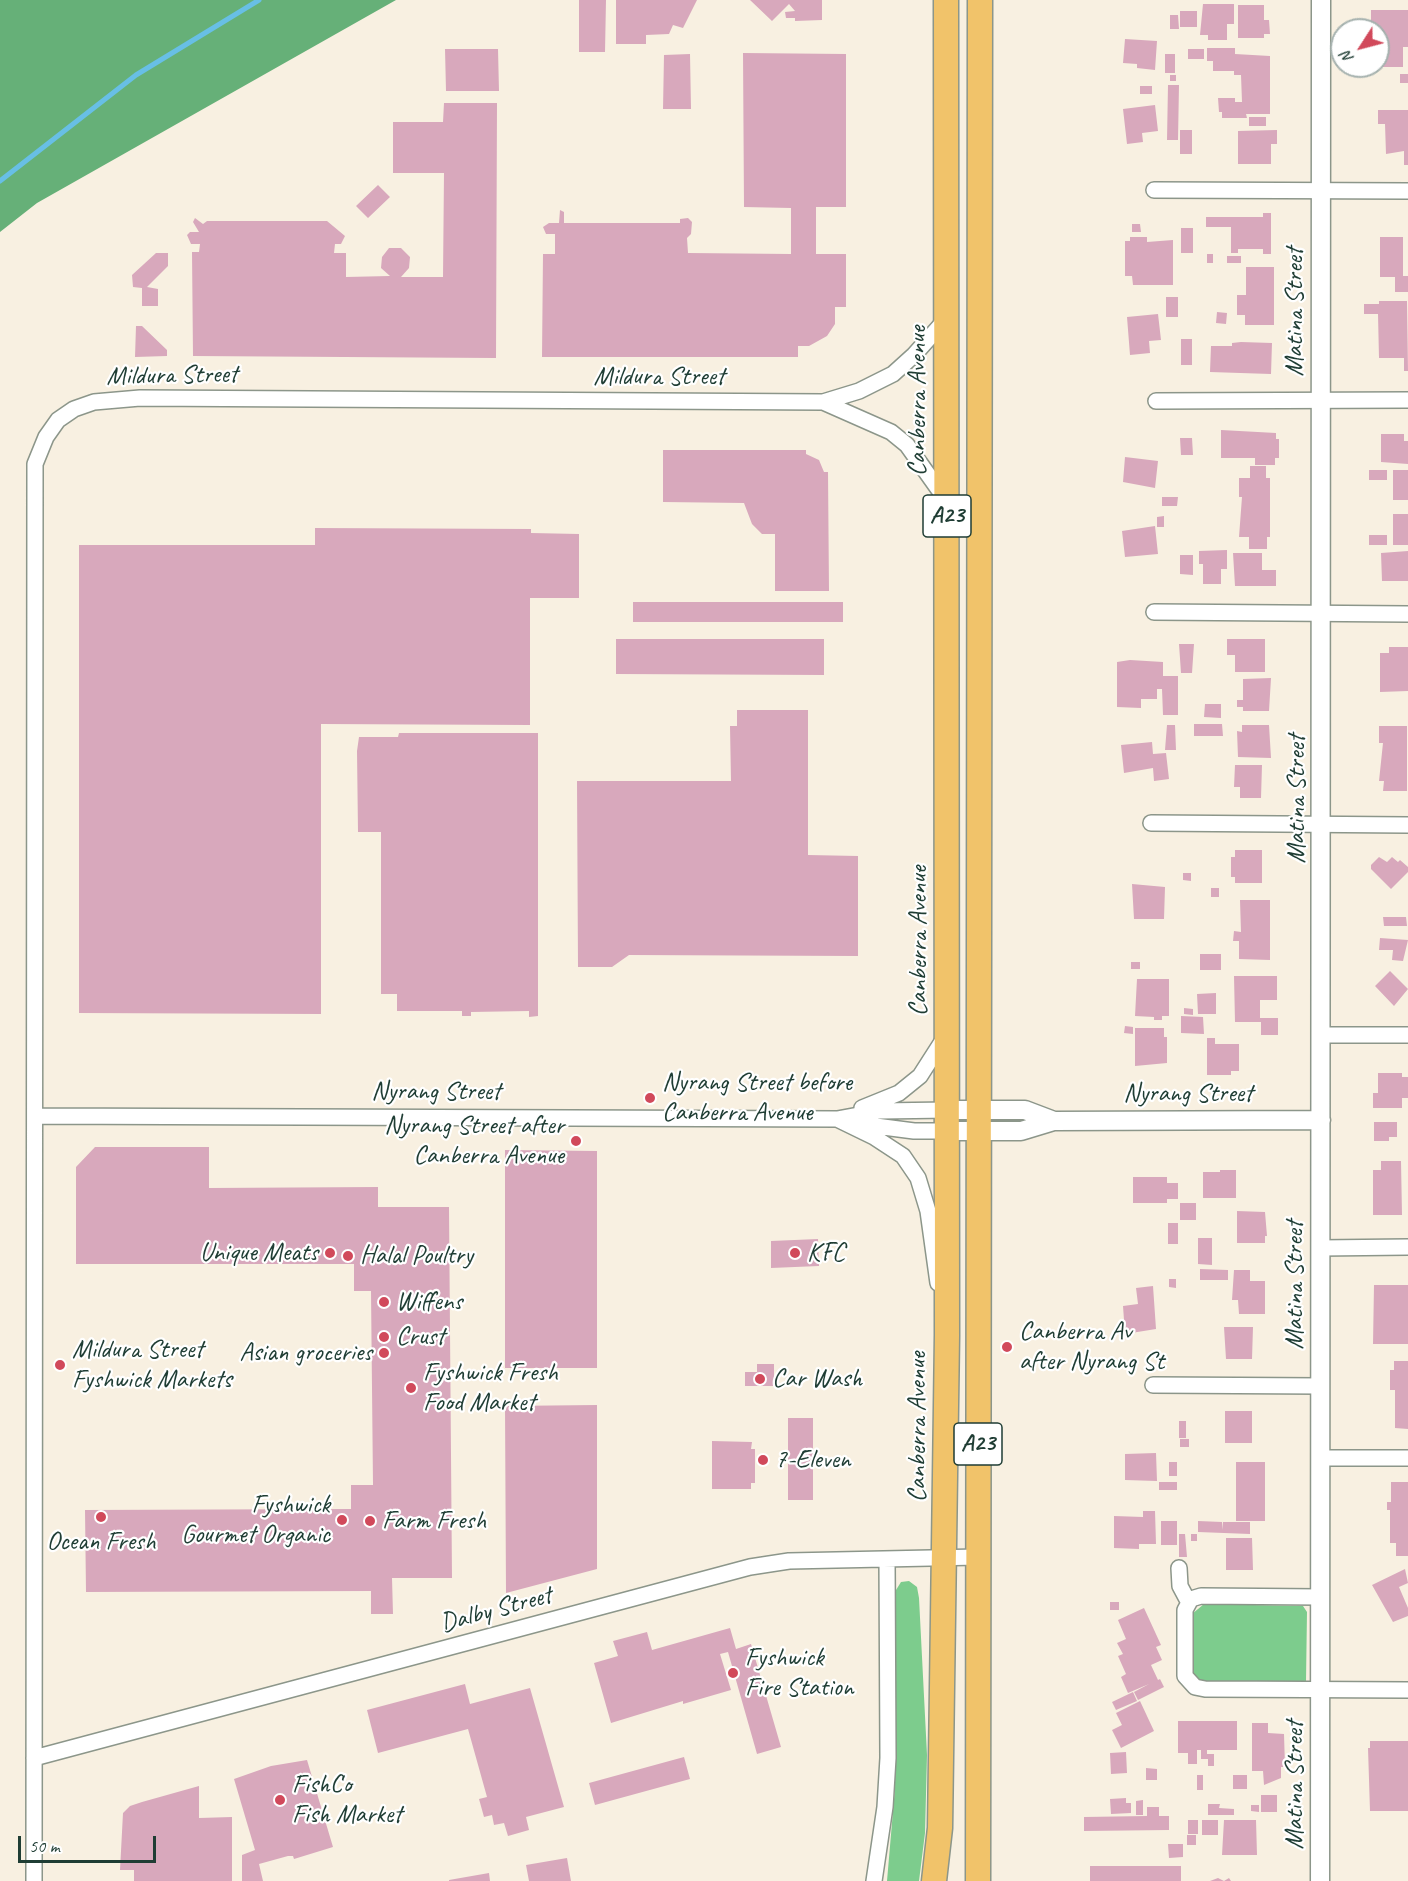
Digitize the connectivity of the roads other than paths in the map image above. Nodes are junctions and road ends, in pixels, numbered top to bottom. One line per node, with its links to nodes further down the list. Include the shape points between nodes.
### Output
1 (946, 0): 7 (highway, Canberra Avenue / A23)
2 (980, 0): 26 (highway, A23)
3 (1321, 0): 5 (street, Matina Street)
4 (1154, 190): 5 (street)
5 (1321, 190): 6 (street); 10 (street, Matina Street)
6 (1408, 191)
7 (946, 318): 11 (street, Mildura Street, via 893,374 859,392); 12 (highway, Canberra Avenue / A23)
8 (1408, 400): 10 (street)
9 (1156, 401): 10 (street)
10 (1320, 401): 14 (street, Matina Street)
11 (823, 402): 12 (street, Mildura Street, via 891,432 921,462); 22 (street, Mildura Street, via 140,398 94,402 58,420 35,464)
12 (947, 501): 19 (highway, Canberra Avenue / A23)
13 (1154, 612): 14 (street)
14 (1323, 613): 15 (street); 17 (street, Matina Street)
15 (1408, 614)
16 (1151, 823): 17 (street)
17 (1322, 825): 18 (street); 20 (street, Matina Street)
18 (1408, 825)
19 (948, 1031): 23 (street, via 920,1076 899,1093); 25 (highway, Canberra Avenue / A23)
20 (1321, 1035): 21 (street); 24 (street, Matina Street)
21 (1408, 1035)
22 (34, 1116): 23 (street, Nyrang Street); 42 (street, Mildura Street)
23 (837, 1119): 25 (street, Nyrang Street, via 882,1128); 29 (street, via 903,1156 918,1178 928,1211)
24 (1321, 1119): 26 (street, Nyrang Street, via 1054,1120 1025,1110); 28 (street, Matina Street)
25 (948, 1120): 26 (street, Nyrang Street); 29 (highway, Canberra Avenue / A23)
26 (978, 1120): 34 (highway, A23)
27 (1408, 1247): 28 (street)
28 (1320, 1248): 31 (street, Matina Street)
29 (947, 1335): 35 (highway, Canberra Avenue / A23)
30 (1153, 1385): 31 (street)
31 (1321, 1386): 32 (street, Matina Street)
32 (1320, 1458): 33 (street); 38 (street, Matina Street)
33 (1408, 1458)
34 (978, 1557): 35 (street, Dalby Street); 48 (highway, A23)
35 (945, 1558): 36 (street, Dalby Street); 43 (highway, Canberra Avenue / A23)
36 (887, 1559): 42 (street, Dalby Street, via 789,1561 750,1567); 45 (street, via 886,1787)
37 (1179, 1568): 39 (street, via 1180,1586)
38 (1320, 1597): 39 (street, via 1201,1596); 40 (street, Matina Street)
39 (1188, 1601): 40 (street, Matina Street, via 1184,1668 1185,1676 1195,1687)
40 (1321, 1690): 41 (street); 49 (street, Matina Street)
41 (1408, 1690)
42 (34, 1758): 44 (street, Mildura Street)
43 (938, 1854): 46 (highway, Canberra Avenue / A23); 47 (highway)
44 (34, 1881)
45 (874, 1881)
46 (934, 1881)
47 (942, 1881)
48 (978, 1881)
49 (1320, 1881)

